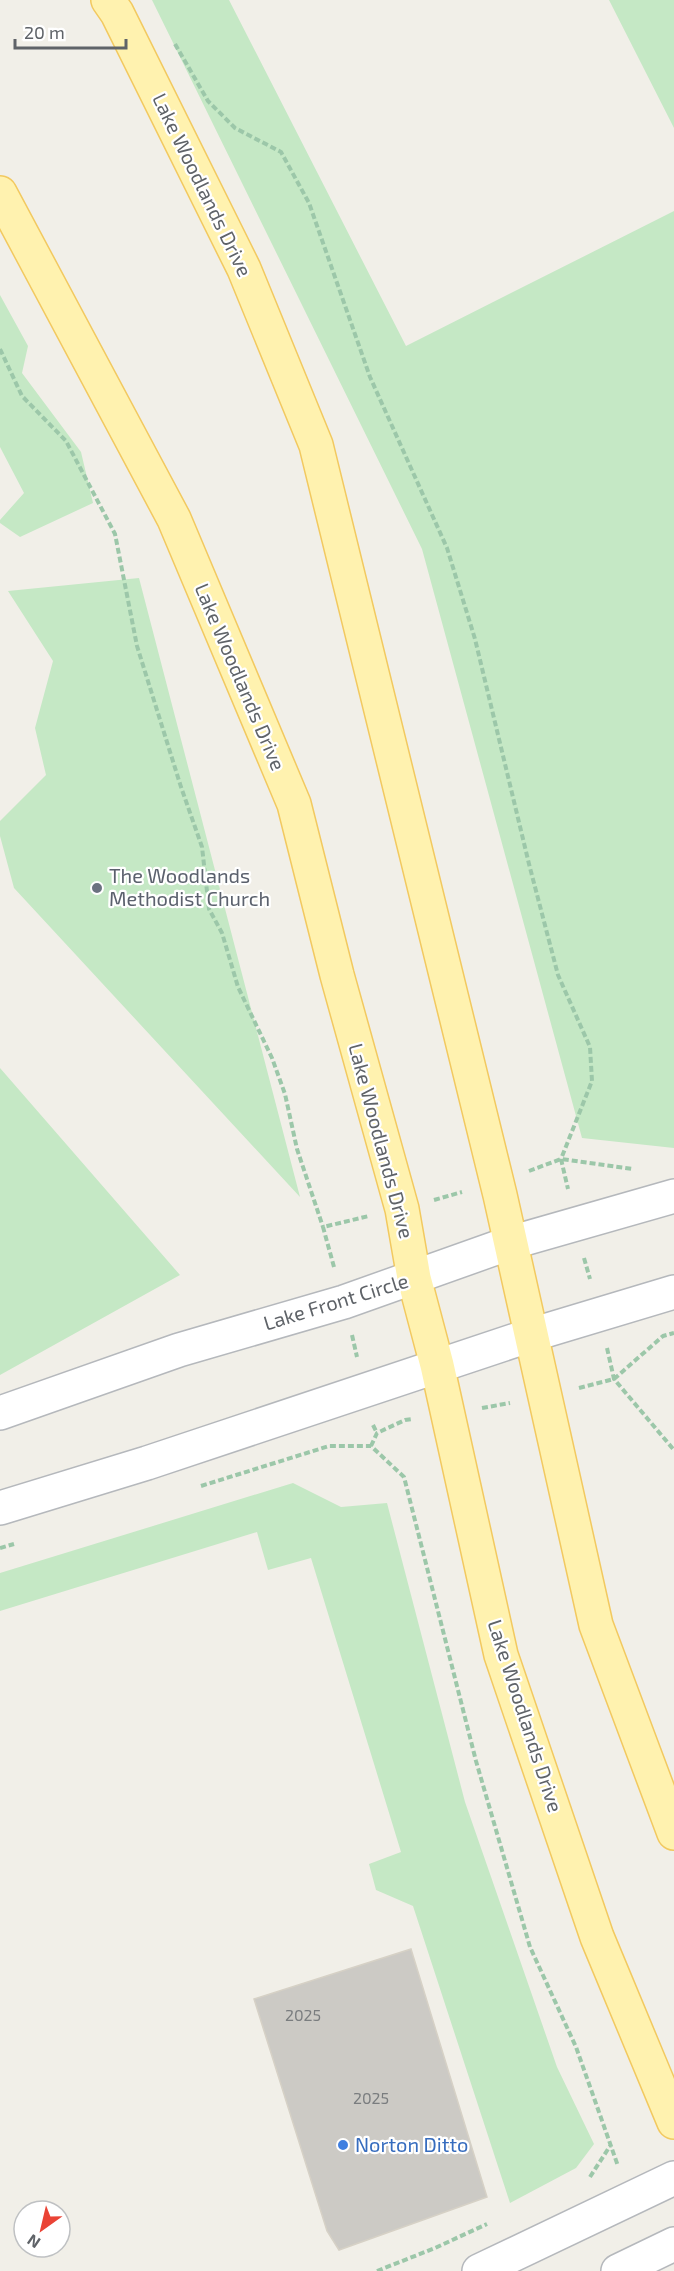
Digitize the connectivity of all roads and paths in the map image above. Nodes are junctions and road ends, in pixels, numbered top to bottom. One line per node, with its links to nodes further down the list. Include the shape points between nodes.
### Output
1 (108, 0): 10 (main road, Lake Woodlands Drive, via 244,269 315,445)
2 (173, 40): 5 (path, via 208,101 235,128 281,152 309,203 370,377 447,548 475,639 558,975)
3 (0, 192): 11 (main road, Lake Woodlands Drive, via 174,519 294,804 402,1209)
4 (0, 349): 9 (path, via 22,396 66,441 115,534 137,646 202,847 209,909 285,1094 297,1149)
5 (590, 1047)
6 (561, 1159): 7 (path)
7 (634, 1170)
8 (674, 1196): 10 (street, Lake Front Circle)
9 (323, 1227)
10 (510, 1243): 11 (street, Lake Front Circle); 13 (main road, Lake Woodlands Drive)
11 (414, 1278): 14 (main road, Lake Woodlands Drive); 15 (street, Lake Front Circle, via 179,1350)
12 (674, 1292): 13 (street)
13 (531, 1335): 14 (street); 20 (main road, Lake Woodlands Drive, via 596,1624)
14 (437, 1365): 17 (street); 21 (main road, Lake Woodlands Drive, via 501,1655 597,1937)
15 (0, 1413)
16 (193, 1488): 22 (path, via 328,1446 370,1446 404,1477 476,1761 530,1947 576,2047)
17 (0, 1508)
18 (23, 1541): 19 (path)
19 (0, 1548)
20 (674, 1833)
21 (674, 2122)
22 (610, 2145): 24 (path, via 591,2176); 25 (path)
23 (674, 2178): 25 (street)
24 (581, 2181)
25 (629, 2199): 29 (street)
26 (498, 2220): 28 (path)
27 (674, 2244): 30 (street)
28 (377, 2271)
29 (479, 2271)
30 (618, 2271)

